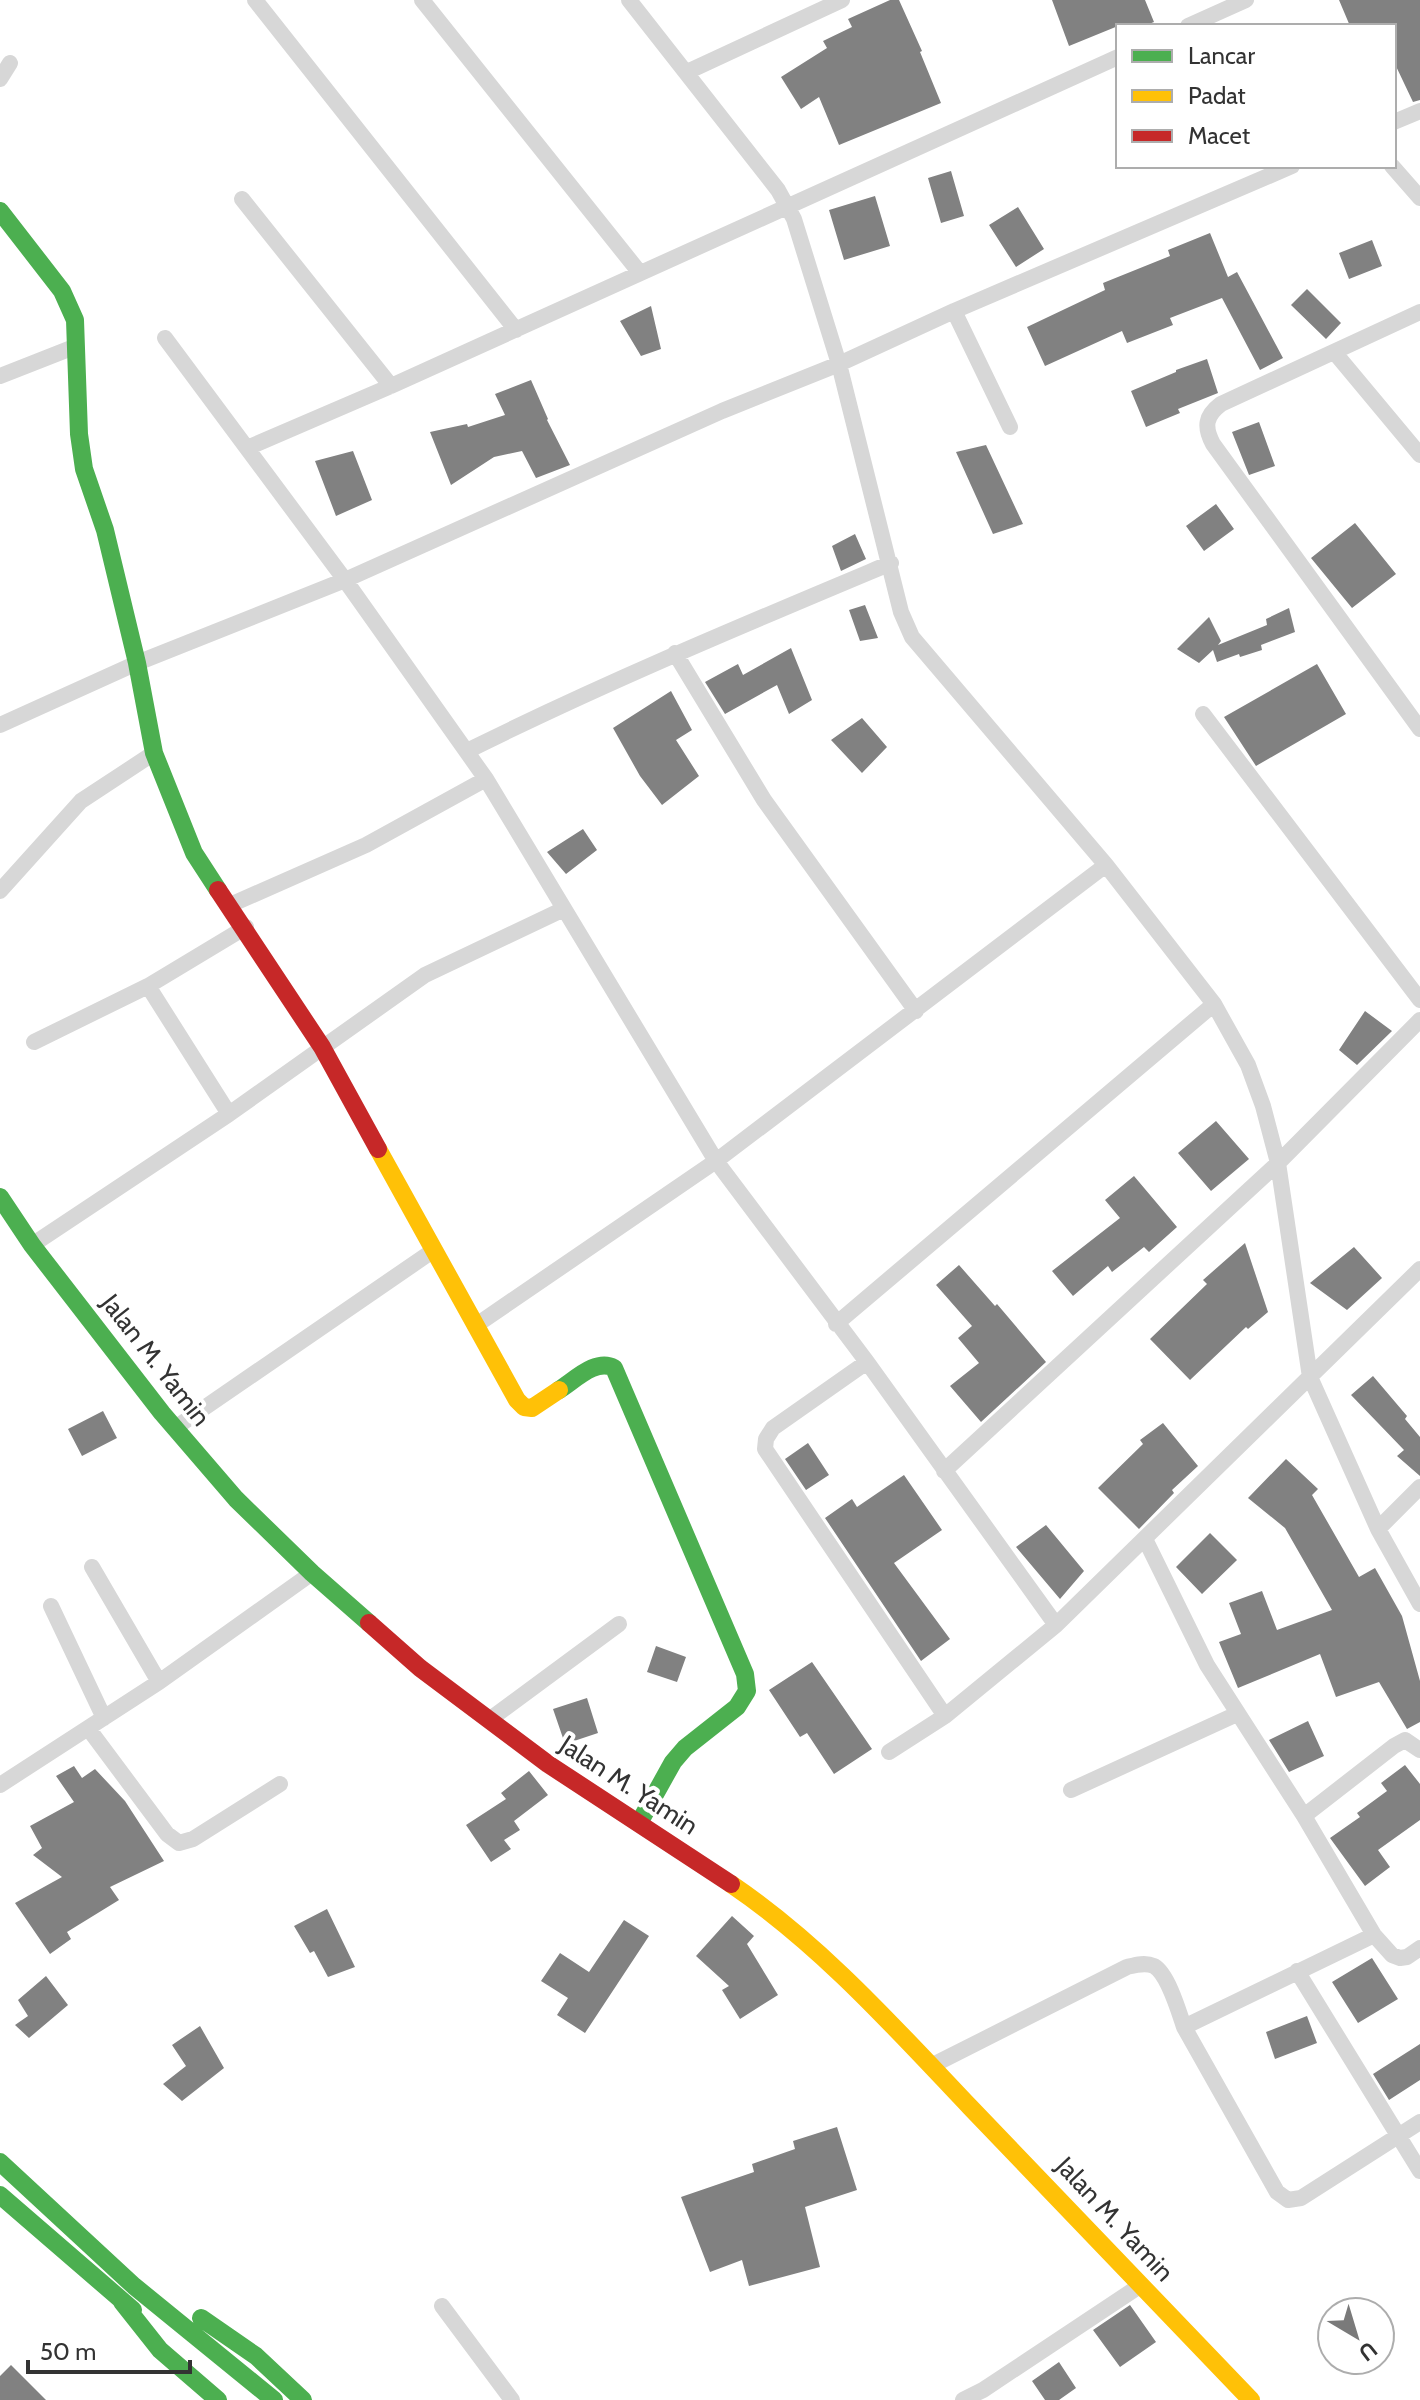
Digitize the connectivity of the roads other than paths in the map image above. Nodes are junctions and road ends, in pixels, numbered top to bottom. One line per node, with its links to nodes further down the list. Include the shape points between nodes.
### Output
1 (255, 0): 22 (street)
2 (422, 0): 19 (street)
3 (842, 0): 9 (street)
4 (1246, 0): 6 (street)
5 (639, 3): 9 (street)
6 (1192, 24)
7 (1116, 58): 17 (street)
8 (10, 63): 10 (street)
9 (687, 72): 17 (street)
10 (0, 79)
11 (1420, 111): 12 (street)
12 (1396, 121)
13 (1287, 168): 20 (street)
14 (1394, 168): 15 (street)
15 (1420, 198)
16 (242, 199): 28 (street)
17 (787, 205): 19 (street); 26 (street)
18 (0, 211): 24 (main road, via 62,291 75,320)
19 (640, 273): 22 (street)
20 (954, 311): 26 (street); 29 (street)
21 (1420, 312): 25 (street)
22 (516, 330): 28 (street)
23 (165, 338): 30 (street)
24 (74, 347): 27 (street); 35 (main road, via 80,451)
25 (1335, 353): 31 (street); 38 (street, via 1221,404 1206,422 1207,432)
26 (839, 364): 32 (street); 33 (street)
27 (0, 376)
28 (391, 386): 30 (street)
29 (1010, 427)
30 (247, 448): 33 (street)
31 (1420, 455)
32 (891, 563): 34 (street); 42 (street, via 912,637)
33 (345, 580): 35 (street); 39 (street)
34 (675, 653): 39 (street); 50 (street, via 764,800)
35 (137, 663): 37 (street); 40 (main road)
36 (1203, 714): 48 (street)
37 (0, 725)
38 (1420, 729)
39 (467, 751): 41 (street)
40 (154, 753): 43 (street, via 81,801); 44 (main road, via 202,868)
41 (486, 779): 44 (street, via 366,845); 45 (street)
42 (1106, 865): 49 (street); 50 (street)
43 (0, 891)
44 (230, 905): 46 (main road)
45 (564, 909): 53 (street, via 425,975); 55 (street)
46 (246, 927): 47 (street); 53 (main road)
47 (148, 986): 52 (street); 54 (street)
48 (1420, 1000)
49 (1214, 1004): 56 (street, via 1248,1065); 61 (street)
50 (916, 1011): 55 (street)
51 (1420, 1020): 56 (street)
52 (34, 1042)
53 (322, 1047): 54 (street); 59 (main road)
54 (229, 1114): 58 (street)
55 (716, 1161): 61 (street); 62 (street)
56 (1278, 1163): 64 (street); 66 (street)
57 (0, 1197): 58 (main road, Jalan M. Yamin)
58 (32, 1245): 65 (main road, Jalan M. Yamin)
59 (434, 1250): 62 (main road); 65 (street)
60 (1420, 1269): 64 (street)
61 (836, 1324): 63 (street)
62 (475, 1326): 88 (main road, via 524,1407 542,1403 599,1364 614,1368 745,1674 747,1691 737,1707 673,1762)
63 (867, 1362): 66 (street); 78 (street, via 773,1428 765,1449)
64 (1310, 1377): 68 (street); 69 (street)
65 (175, 1428): 71 (main road, Jalan M. Yamin, via 236,1499)
66 (944, 1471): 75 (street)
67 (1420, 1487): 68 (street)
68 (1378, 1529): 72 (street)
69 (1145, 1539): 75 (street); 77 (street)
70 (92, 1567): 76 (street)
71 (312, 1573): 76 (street); 80 (main road, Jalan M. Yamin, via 420,1668)
72 (1420, 1604)
73 (51, 1606): 79 (street)
74 (619, 1624): 80 (street)
75 (1056, 1625): 78 (street)
76 (159, 1682): 79 (street)
77 (1237, 1714): 86 (street); 87 (street)
78 (945, 1716): 83 (street)
79 (104, 1718): 81 (street)
80 (489, 1720): 88 (main road, Jalan M. Yamin)
81 (88, 1728): 84 (street, via 179,1843); 85 (street)
82 (1420, 1750): 87 (street, via 1405,1740 1394,1746)
83 (889, 1752)
84 (280, 1784)
85 (0, 1785)
86 (1071, 1790)
87 (1304, 1816): 89 (street)
88 (639, 1823): 93 (main road, Jalan M. Yamin, via 772,1912)
89 (1374, 1935): 90 (street, via 1400,1958); 91 (street)
90 (1420, 1948)
91 (1297, 1971): 92 (street); 95 (street)
92 (1184, 2027): 93 (street, via 1162,1975 1141,1964); 95 (street, via 1277,2192 1288,2200 1301,2198)
93 (931, 2066): 99 (main road, Jalan M. Yamin)
94 (1420, 2122): 95 (street)
95 (1397, 2137): 97 (street)
96 (0, 2162): 100 (main road)
97 (1420, 2171)
98 (0, 2195): 101 (main road)
99 (1141, 2285): 109 (street); 110 (main road, Jalan M. Yamin)
100 (134, 2286): 103 (main road); 107 (main road, via 219,2329)
101 (122, 2302): 103 (main road); 104 (main road, via 160,2350)
102 (442, 2306): 108 (street)
103 (178, 2333): 105 (main road); 106 (main road)
104 (212, 2398)
105 (247, 2400)
106 (274, 2400)
107 (303, 2400)
108 (512, 2400)
109 (963, 2400)
110 (1251, 2400)

